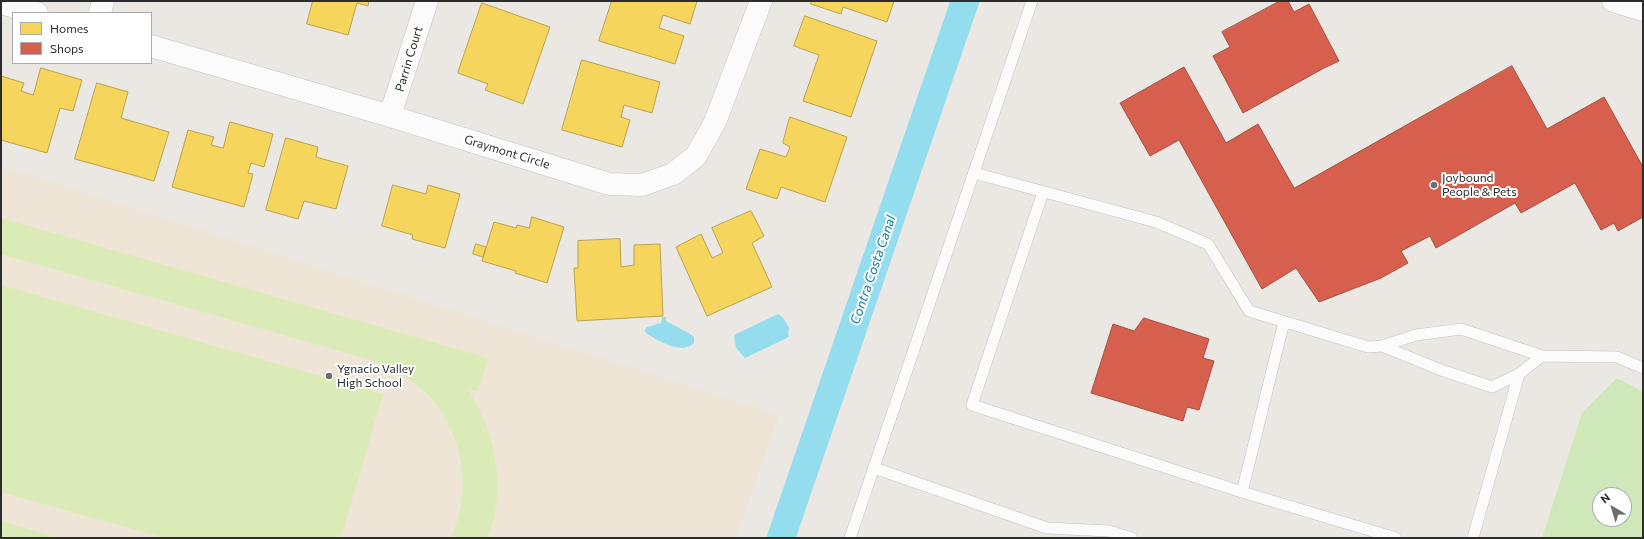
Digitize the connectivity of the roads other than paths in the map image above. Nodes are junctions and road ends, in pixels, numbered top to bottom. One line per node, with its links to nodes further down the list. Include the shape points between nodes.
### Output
1 (103, 1): 9 (street)
2 (427, 1): 11 (street, Parrin Court)
3 (761, 1): 11 (street, Graymont Circle, via 715,122 696,156 673,174 642,185 609,184)
4 (1032, 1): 12 (lane)
5 (1613, 1): 7 (street)
6 (1, 3): 8 (street)
7 (1643, 10)
8 (33, 12)
9 (100, 12)
10 (152, 46): 11 (street, Graymont Circle)
11 (390, 116)
12 (974, 173): 13 (lane); 19 (lane)
13 (1043, 192): 14 (lane, via 1156,222 1208,244 1249,311); 20 (lane, via 972,405)
14 (1284, 322): 15 (lane, via 1368,347); 20 (lane)
15 (1382, 346): 16 (lane, via 1416,335 1461,329); 18 (lane, via 1492,387)
16 (1542, 356): 17 (lane, via 1617,357); 18 (lane)
17 (1643, 368)
18 (1519, 374): 24 (lane)
19 (874, 468): 21 (lane); 22 (lane, via 1047,528 1110,531)
20 (1242, 492): 23 (lane)
21 (850, 538)
22 (1132, 538)
23 (1396, 538)
24 (1473, 538)

